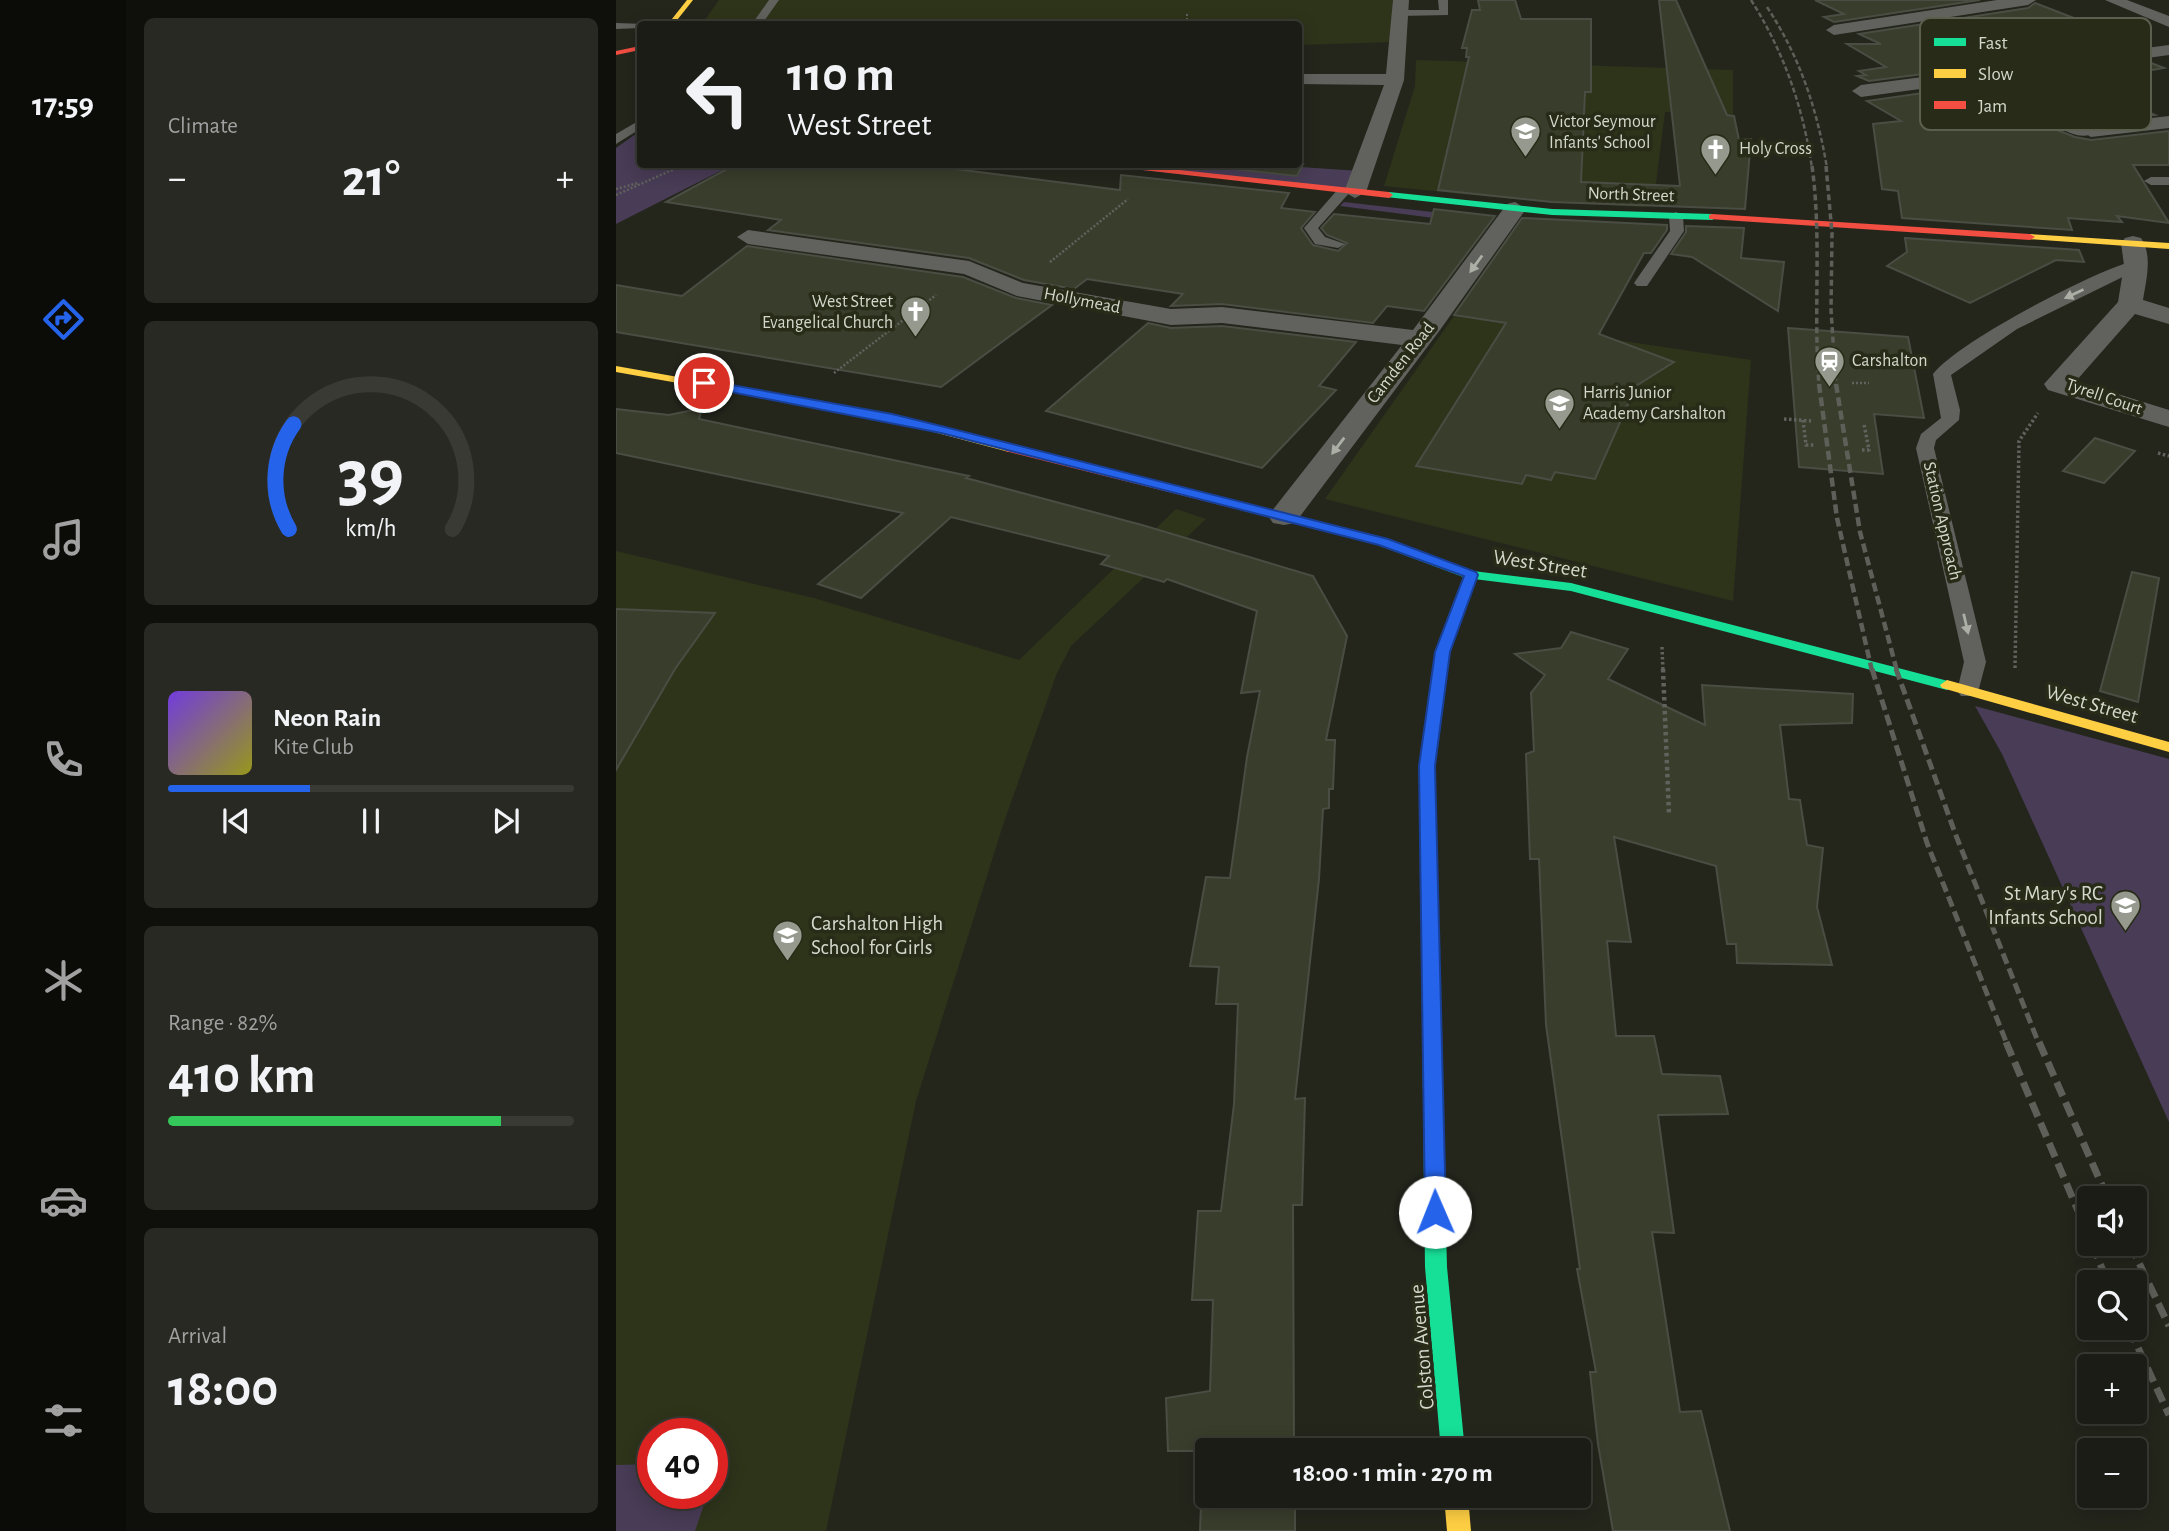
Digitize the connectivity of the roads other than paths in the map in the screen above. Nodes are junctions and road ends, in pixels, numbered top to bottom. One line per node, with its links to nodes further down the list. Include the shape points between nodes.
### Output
1 (690, 0): 7 (main road)
2 (774, 0): 8 (lane)
3 (1443, 0): 6 (lane, via 1444,13)
4 (2028, 0): 12 (street)
5 (2113, 0): 9 (street)
6 (1401, 7): 20 (street)
7 (673, 21)
8 (759, 21)
9 (2169, 22)
10 (637, 25): 11 (lane)
11 (616, 26)
12 (1833, 30)
13 (637, 35): 14 (lane)
14 (616, 36)
15 (637, 49): 18 (main road)
16 (2169, 50): 17 (street)
17 (2151, 52)
18 (616, 53)
19 (1302, 79): 20 (street)
20 (1395, 80): 33 (street)
21 (1920, 83): 22 (street)
22 (1861, 91)
23 (2169, 122): 24 (street)
24 (2151, 124)
25 (637, 126): 29 (lane)
26 (2073, 130): 28 (lane)
27 (2100, 130): 28 (street)
28 (2091, 131)
29 (616, 140)
30 (1128, 168): 33 (main road, North Street)
31 (2151, 181): 32 (lane)
32 (2169, 181)
33 (1349, 191): 34 (main road, North Street); 37 (lane, via 1311,228 1320,241)
34 (1515, 209): 35 (main road, North Street); 43 (street, Camden Road, one-way to 43)
35 (1676, 216): 39 (main road, North Street); 40 (lane, via 1677,232)
36 (748, 237): 43 (street, Hollymead, via 969,268 1017,289 1171,317 1222,315)
37 (1338, 244)
38 (2169, 246): 39 (main road, North Street)
39 (2135, 254): 41 (street); 48 (lane, Station Approach, one-way to 48, via 1971,349 1942,373 1950,420 1927,438 1925,448 1975,662)
40 (1642, 283)
41 (2130, 304): 42 (street); 45 (street, Tyrell Court, via 2058,384)
42 (2169, 316)
43 (1420, 339): 46 (street, Camden Road, one-way to 46)
44 (616, 369): 46 (main road, West Street, via 892,418)
45 (2169, 419)
46 (1284, 516): 47 (main road, West Street, via 1383,542)
47 (1471, 575): 48 (main road, West Street, via 1571,587); 50 (main road, Colston Avenue, via 1442,652 1427,766 1437,1268)
48 (1969, 691): 49 (main road, West Street)
49 (2169, 747)
50 (1451, 1438)
51 (1458, 1508): 52 (main road)
52 (1460, 1531)

